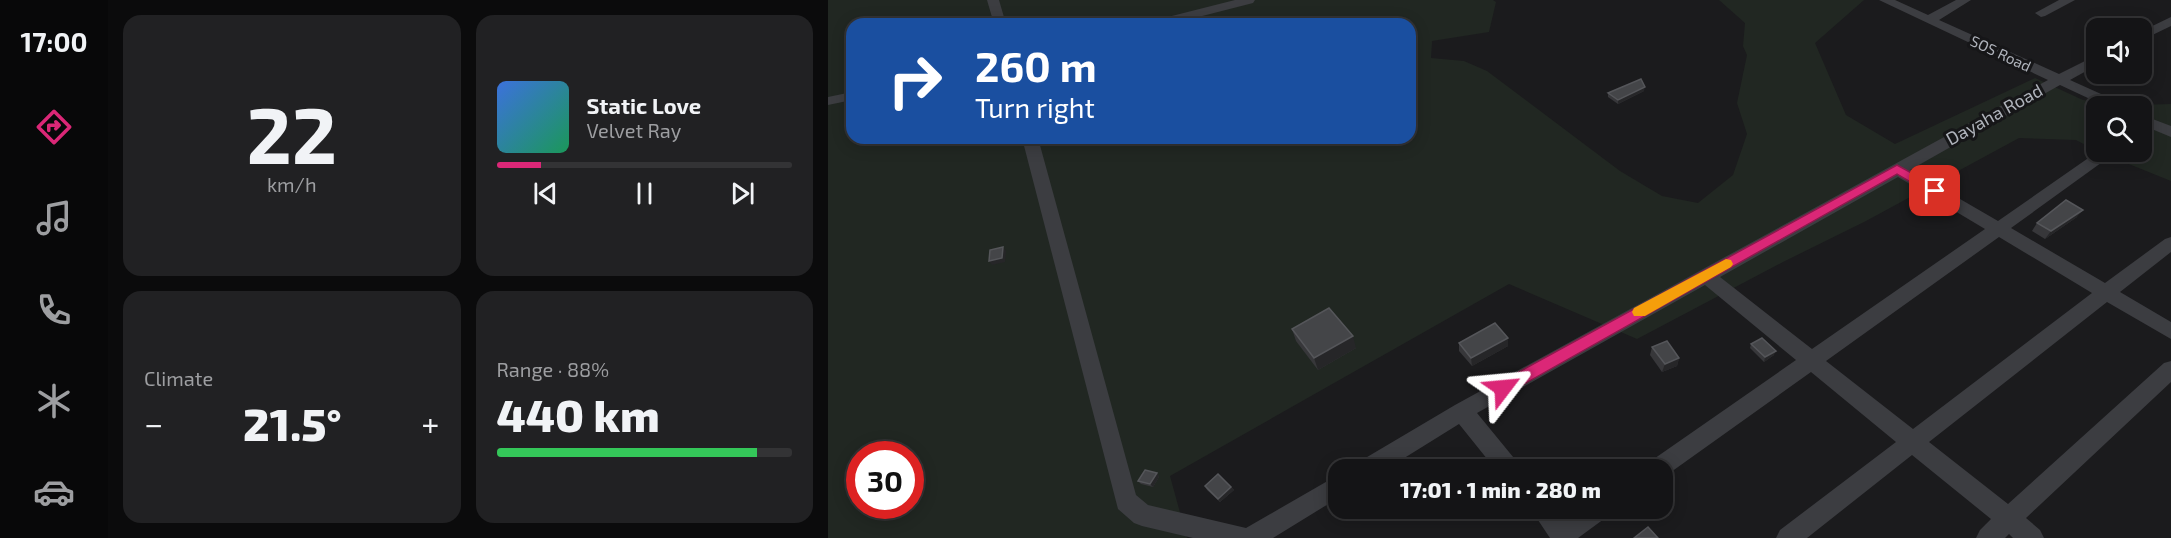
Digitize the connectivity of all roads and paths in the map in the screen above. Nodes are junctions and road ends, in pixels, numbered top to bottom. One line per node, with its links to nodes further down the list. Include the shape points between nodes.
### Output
1 (993, 0): 9 (street)
2 (1199, 0): 7 (street)
3 (1249, 0): 7 (street)
4 (1886, 0): 11 (street, SOS Road)
5 (1965, 0): 11 (street)
6 (2069, 0): 8 (street)
7 (1206, 11): 10 (street)
8 (2041, 13)
9 (998, 18)
10 (1179, 18)
11 (1929, 20): 15 (street, SOS Road)
12 (2171, 21): 13 (street)
13 (2152, 31)
14 (2086, 65): 15 (street, Dayaha Road)
15 (2058, 79): 16 (street, SOS Road); 23 (street, Dayaha Road)
16 (2095, 96)
17 (846, 97): 18 (street)
18 (828, 101)
19 (2152, 125): 20 (street)
20 (2171, 132)
21 (1032, 144): 40 (street, via 1126,501 1142,515)
22 (2093, 162): 28 (street)
23 (1897, 169): 25 (street, Dayaha Road); 26 (street)
24 (2171, 243): 26 (street)
25 (1705, 275): 28 (street); 30 (street, Dayaha Road)
26 (2106, 292): 27 (street); 31 (street)
27 (2171, 331)
28 (1810, 360): 31 (street); 34 (street)
29 (2171, 369): 38 (street)
30 (1462, 411): 32 (street, Dayaha Road); 33 (street)
31 (1912, 442): 38 (street); 42 (street)
32 (1383, 459)
33 (1501, 459)
34 (1671, 459)
35 (1328, 492): 41 (street)
36 (1550, 519): 39 (street)
37 (1586, 519): 39 (street)
38 (2008, 519): 43 (street); 44 (street)
39 (1564, 537)
40 (1244, 538)
41 (1251, 538)
42 (1788, 538)
43 (1988, 538)
44 (2032, 538)

